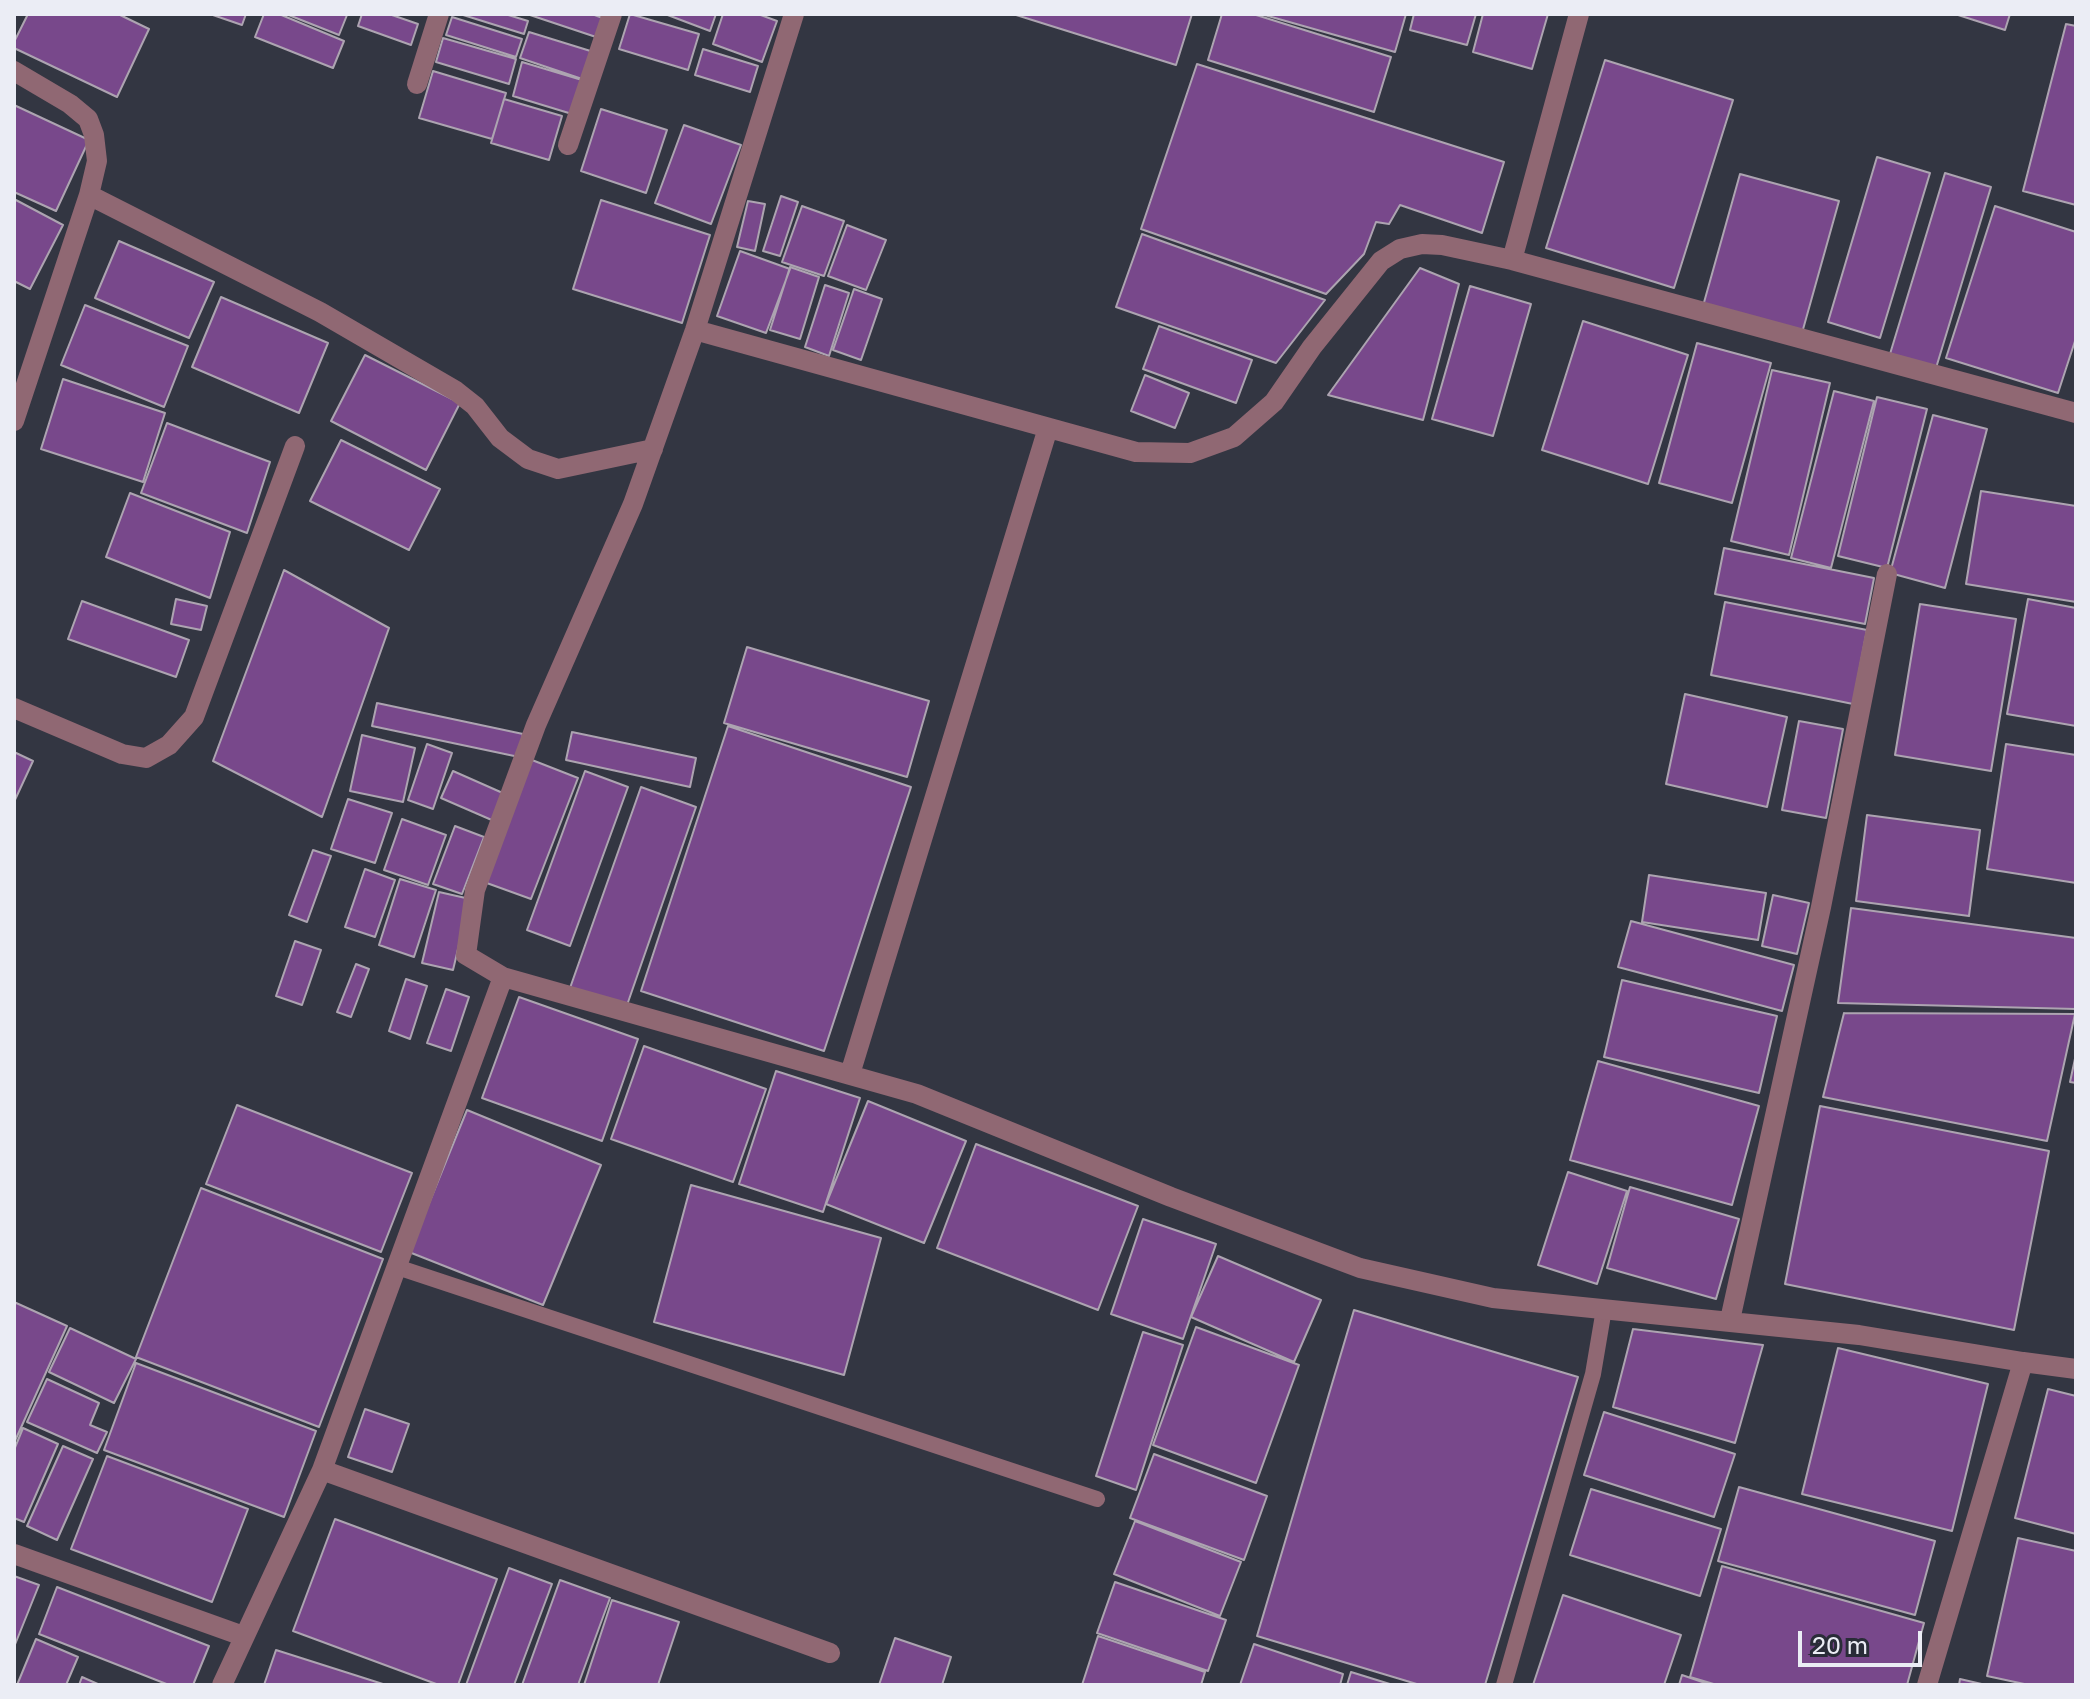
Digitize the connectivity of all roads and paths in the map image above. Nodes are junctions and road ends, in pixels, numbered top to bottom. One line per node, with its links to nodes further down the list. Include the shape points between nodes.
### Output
1 (439, 14): 6 (street)
2 (612, 14): 7 (street)
3 (794, 14): 10 (street)
4 (1579, 14): 9 (street)
5 (14, 71): 8 (street, via 88,119 97,161)
6 (417, 84)
7 (568, 145)
8 (89, 195): 11 (street); 16 (street, via 320,312 456,391 528,459 558,469)
9 (1512, 260): 12 (street); 14 (street, via 1442,245 1400,249 1381,261 1274,402 1234,437 1205,448 1190,453 1136,452)
10 (695, 330): 14 (street); 16 (street)
11 (19, 387): 13 (street)
12 (2076, 413)
13 (14, 421)
14 (1048, 428): 20 (street)
15 (295, 446): 18 (street, via 194,717 169,745 146,758 122,754)
16 (653, 449): 19 (street, via 536,725 475,890 466,955)
17 (1887, 574): 23 (street)
18 (14, 708)
19 (503, 977): 20 (street); 21 (street)
20 (850, 1074): 22 (street, via 917,1094 1360,1268 1493,1298)
21 (397, 1267): 26 (street); 27 (lane)
22 (1604, 1309): 23 (street); 32 (lane, via 1593,1374)
23 (1730, 1320): 24 (street)
24 (2023, 1362): 25 (street); 33 (street)
25 (2076, 1369)
26 (322, 1470): 29 (street); 30 (street)
27 (1097, 1499)
28 (14, 1554): 29 (street)
29 (243, 1636): 31 (street)
30 (830, 1653)
31 (222, 1685)
32 (1504, 1685)
33 (1927, 1685)

